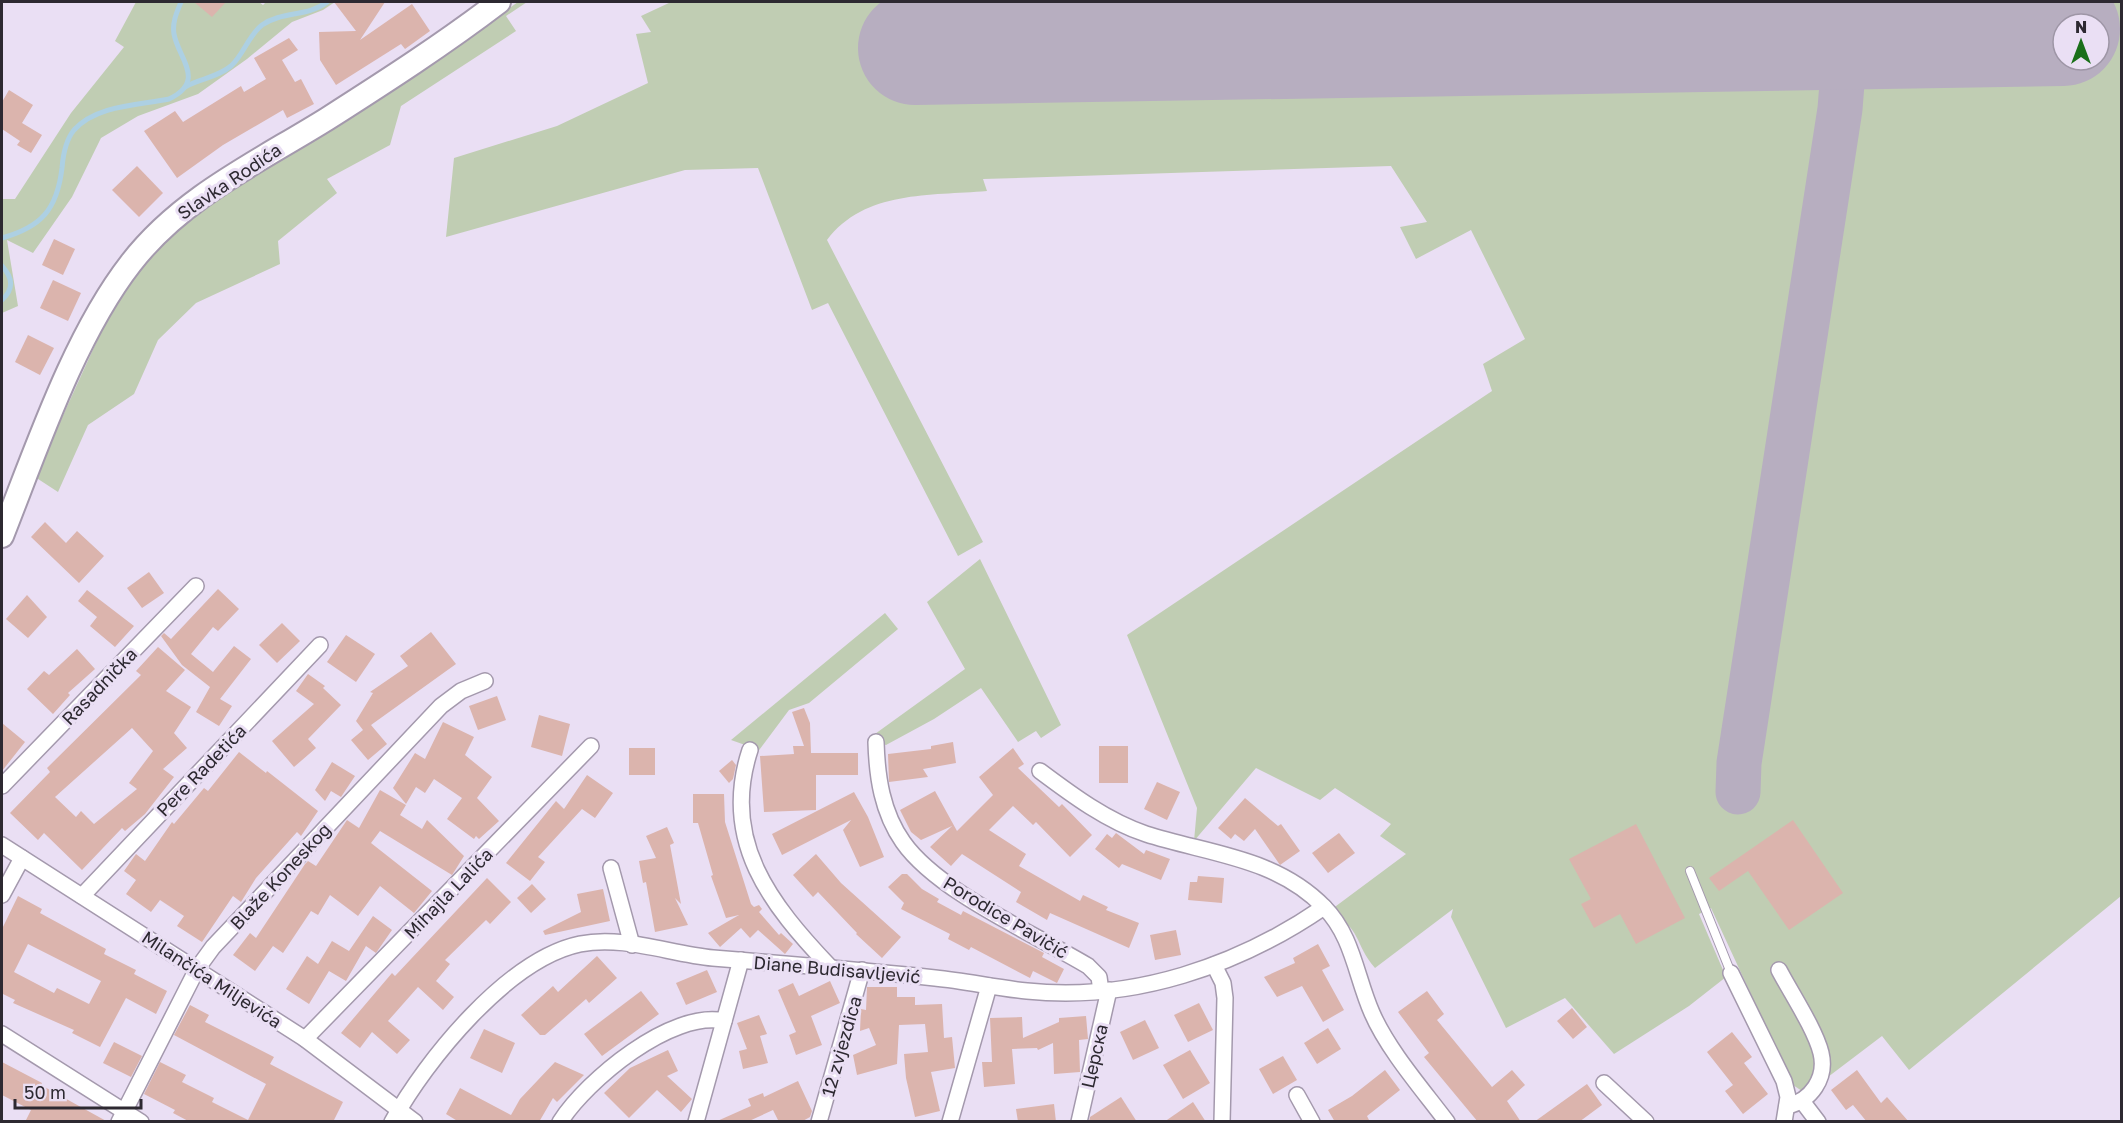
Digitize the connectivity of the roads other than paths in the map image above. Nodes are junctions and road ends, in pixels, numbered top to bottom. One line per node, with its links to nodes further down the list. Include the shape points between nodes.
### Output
1 (499, 2): 2 (main road, Slavka Rodića, via 326,119 250,162 188,206 154,238 131,263 93,322)
2 (2, 536)
3 (196, 586): 10 (street, Rasadnička)
4 (320, 645): 16 (street, Pere Radetića)
5 (485, 681): 22 (street, Blaže Koneskog, via 461,691 441,706 213,947)
6 (876, 742): 27 (street, Porodice Pavičić, via 885,805 902,842 919,861 961,893 1088,966 1100,977)
7 (591, 746): 30 (street, Mihajla Lalića)
8 (750, 750): 21 (street, via 743,770 740,801 752,860 776,906)
9 (1040, 771): 17 (street, via 1103,814 1143,833 1254,863 1292,882)
10 (2, 786)
11 (2, 845): 12 (street, Milančića Miljevića)
12 (22, 858): 15 (street); 16 (street, Milančića Miljevića)
13 (611, 868): 18 (street)
14 (1690, 871): 25 (lane)
15 (2, 895)
16 (82, 896): 22 (street, Milančića Miljevića)
17 (1324, 907): 20 (street, Diane Budisavljević, via 1267,941); 45 (street, via 1342,930 1373,1015)
18 (632, 945): 19 (street, Diane Budisavljević); 34 (street, Diane Budisavljević, via 579,944 533,965 485,1002 458,1030)
19 (741, 960): 21 (street, Diane Budisavljević); 28 (street)
20 (1214, 965): 27 (street, Diane Budisavljević, via 1179,977); 43 (street, via 1225,998)
21 (830, 967): 23 (street, Diane Budisavljević)
22 (197, 969): 30 (street, Milančića Miljevića); 35 (street, Blaže Koneskog)
23 (862, 970): 26 (street, Diane Budisavljević); 40 (street, 12 zvjezdica)
24 (1779, 970): 33 (street, via 1822,1055 1815,1088)
25 (1731, 973): 33 (street)
26 (988, 986): 27 (street, Diane Budisavljević, via 1040,992); 41 (street)
27 (1105, 991): 42 (street, Церска)
28 (724, 1021): 38 (street, via 694,1022 642,1047 607,1071); 39 (street)
29 (2, 1034): 35 (street)
30 (305, 1039): 34 (street, Milančića Miljevića)
31 (1604, 1083): 46 (street)
32 (1298, 1095): 44 (street)
33 (1795, 1104): 47 (street); 48 (street)
34 (396, 1115): 37 (street, Milančića Miljevića)
35 (121, 1116): 36 (street)
36 (141, 1122)
37 (416, 1122)
38 (560, 1122)
39 (696, 1122)
40 (819, 1122)
41 (950, 1122)
42 (1078, 1122)
43 (1222, 1122)
44 (1312, 1122)
45 (1447, 1122)
46 (1646, 1122)
47 (1784, 1122)
48 (1818, 1122)

